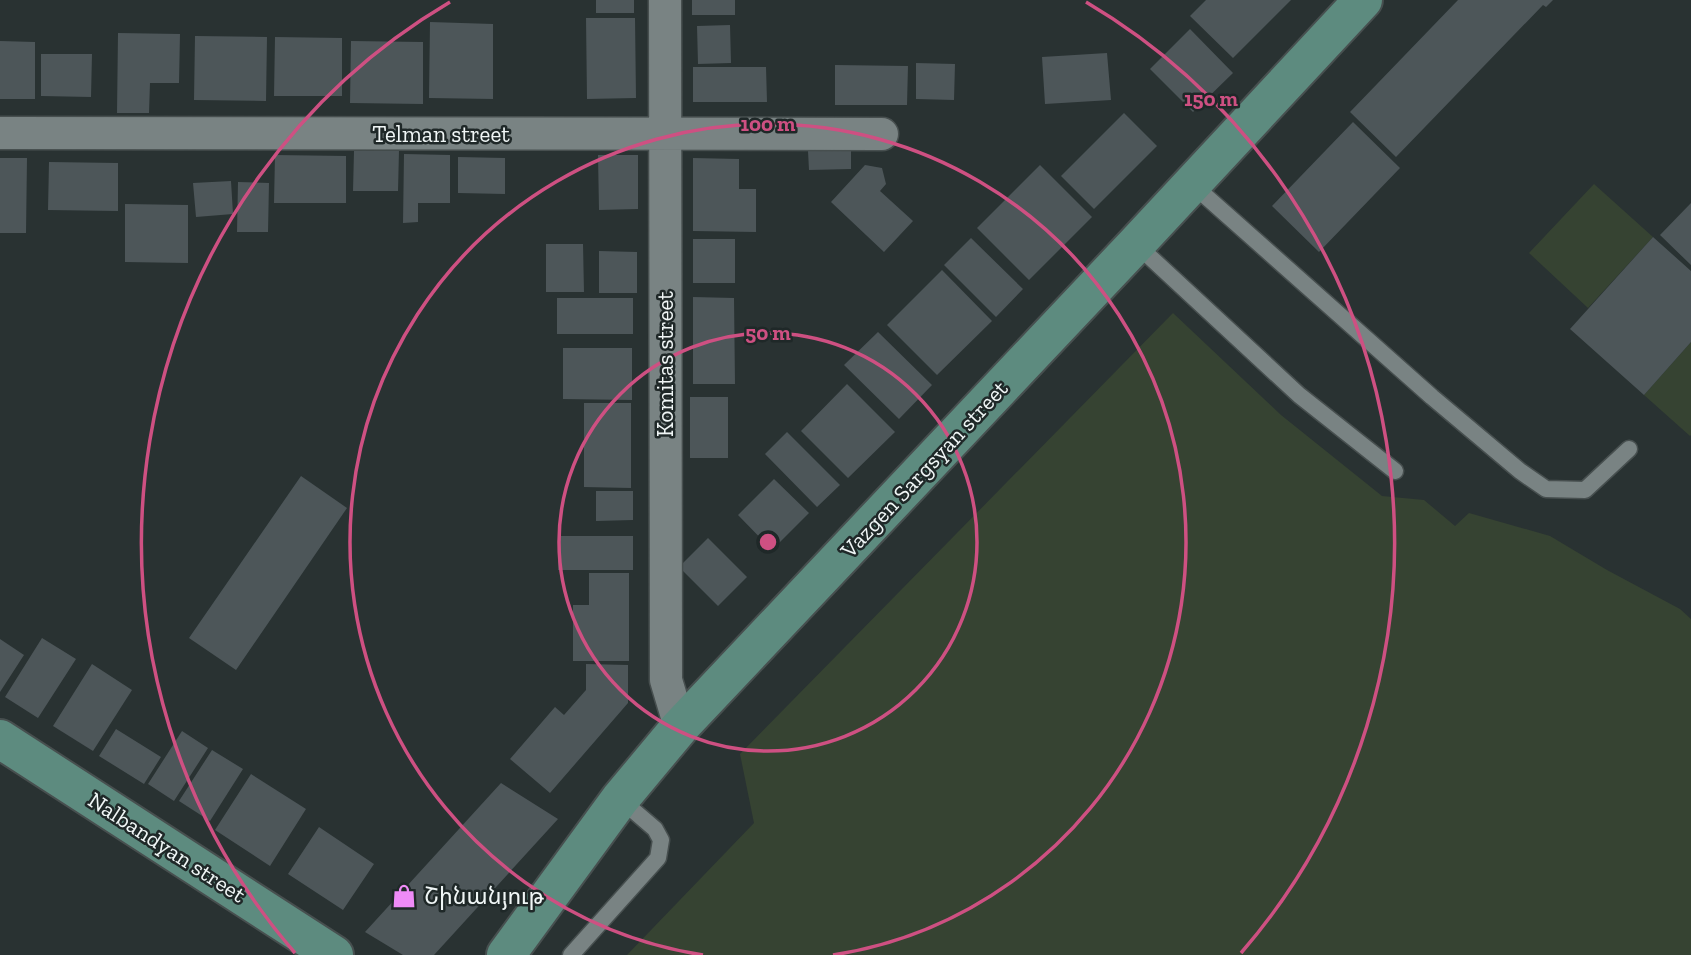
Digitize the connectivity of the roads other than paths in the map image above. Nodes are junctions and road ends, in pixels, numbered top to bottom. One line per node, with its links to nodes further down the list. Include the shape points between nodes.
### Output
1 (665, 0): 5 (street, Komitas street)
2 (1363, 0): 6 (street, Vazgen Sargsyan street)
3 (0, 133): 5 (street, Telman street)
4 (882, 134): 5 (street, Telman street)
5 (664, 135): 10 (street, Komitas street, via 666,680)
6 (1192, 184): 7 (street, Vazgen Sargsyan street); 8 (lane, via 1432,397 1546,489 1585,490)
7 (1136, 244): 9 (lane, via 1299,395); 10 (street, Vazgen Sargsyan street)
8 (1629, 449)
9 (1395, 471)
10 (680, 727): 12 (street, Vazgen Sargsyan street)
11 (0, 739): 13 (street, Nalbandyan street)
12 (620, 799): 14 (street, Vazgen Sargsyan street); 15 (lane, via 655,829 661,840 657,858)
13 (334, 955)
14 (506, 955)
15 (571, 955)

